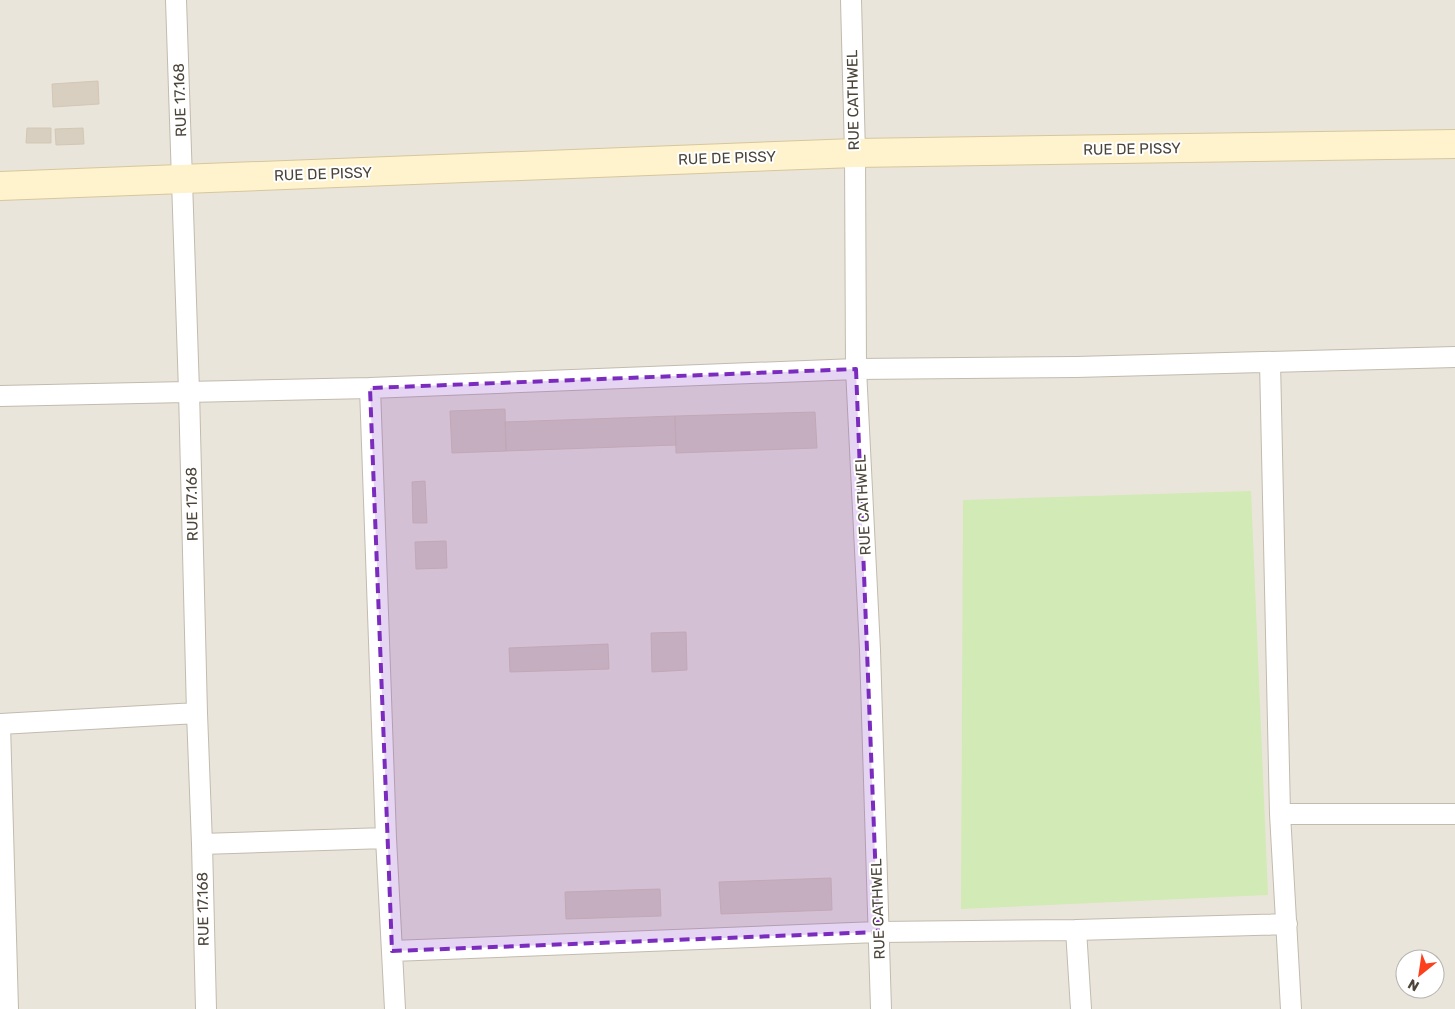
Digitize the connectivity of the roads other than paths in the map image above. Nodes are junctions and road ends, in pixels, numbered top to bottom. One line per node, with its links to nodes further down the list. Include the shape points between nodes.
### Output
1 (176, 0): 5 (street, RUE 17.168)
2 (851, 0): 4 (street, RUE CATHWEL)
3 (1455, 144): 4 (street, RUE DE PISSY)
4 (855, 153): 5 (street, RUE DE PISSY); 9 (street, RUE CATHWEL)
5 (182, 179): 6 (street, RUE DE PISSY); 11 (street, RUE 17.168)
6 (0, 186)
7 (1455, 357): 8 (street)
8 (1270, 362): 9 (street); 15 (street)
9 (856, 370): 10 (street); 21 (street, RUE CATHWEL, via 870,650)
10 (370, 388): 11 (street); 17 (street)
11 (190, 391): 12 (street); 13 (street, RUE 17.168)
12 (0, 396)
13 (196, 713): 14 (street); 18 (street, RUE 17.168)
14 (0, 724): 23 (street)
15 (1280, 814): 16 (street); 19 (street)
16 (1455, 814)
17 (386, 838): 18 (street); 22 (street)
18 (202, 844): 24 (street, RUE 17.168)
19 (1288, 924): 20 (street); 28 (street)
20 (1076, 930): 21 (street); 27 (street)
21 (878, 932): 22 (street); 26 (street, RUE CATHWEL)
22 (392, 951): 25 (street)
23 (8, 1009)
24 (206, 1009)
25 (395, 1009)
26 (881, 1009)
27 (1081, 1009)
28 (1291, 1009)

